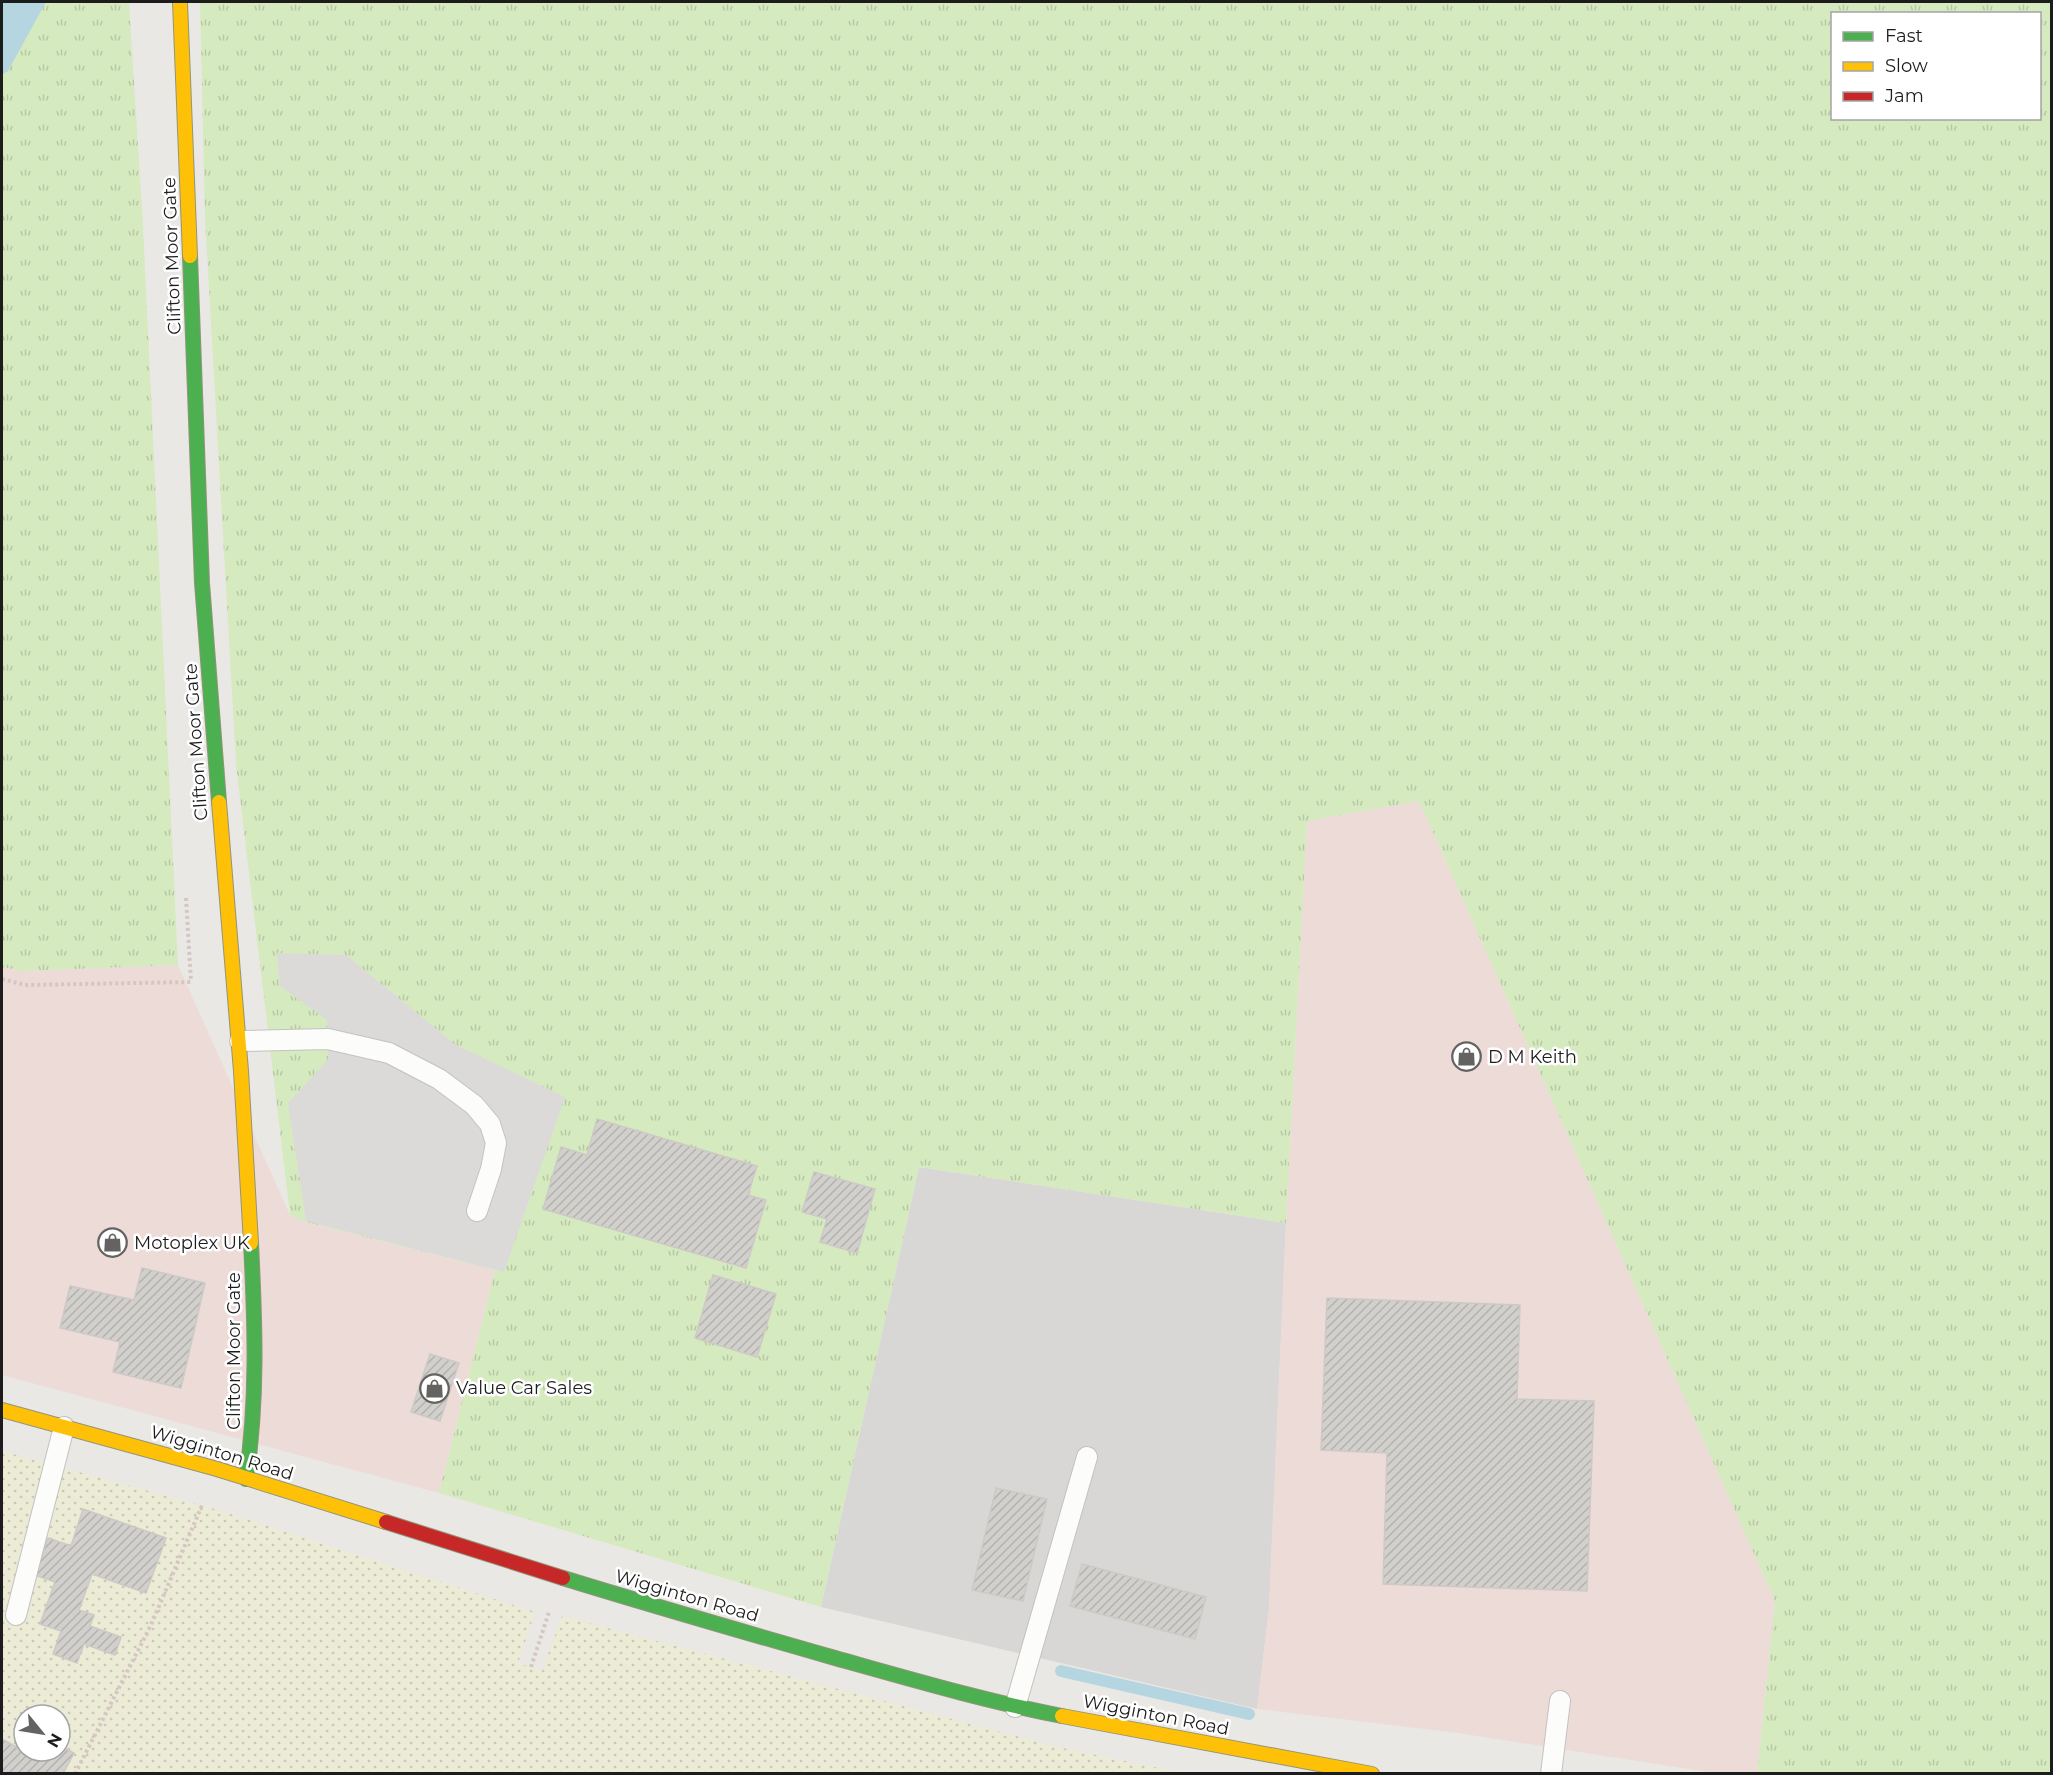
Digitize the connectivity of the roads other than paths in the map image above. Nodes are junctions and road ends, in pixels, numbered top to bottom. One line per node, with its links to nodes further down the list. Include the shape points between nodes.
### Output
1 (180, 2): 2 (street, Clifton Moor Gate, via 202,583)
2 (240, 1041): 3 (lane, via 328,1039 389,1053 439,1079 474,1105 490,1124 496,1143); 7 (street, Clifton Moor Gate, via 255,1341 252,1443)
3 (477, 1211)
4 (2, 1410): 5 (street, Wigginton Road)
5 (64, 1427): 7 (street, Wigginton Road); 8 (lane)
6 (1087, 1457): 10 (lane)
7 (246, 1479): 10 (street, Wigginton Road, via 665,1610)
8 (16, 1615)
9 (1560, 1701): 12 (lane)
10 (1015, 1707): 11 (street, Wigginton Road)
11 (1372, 1773)
12 (1551, 1773)

